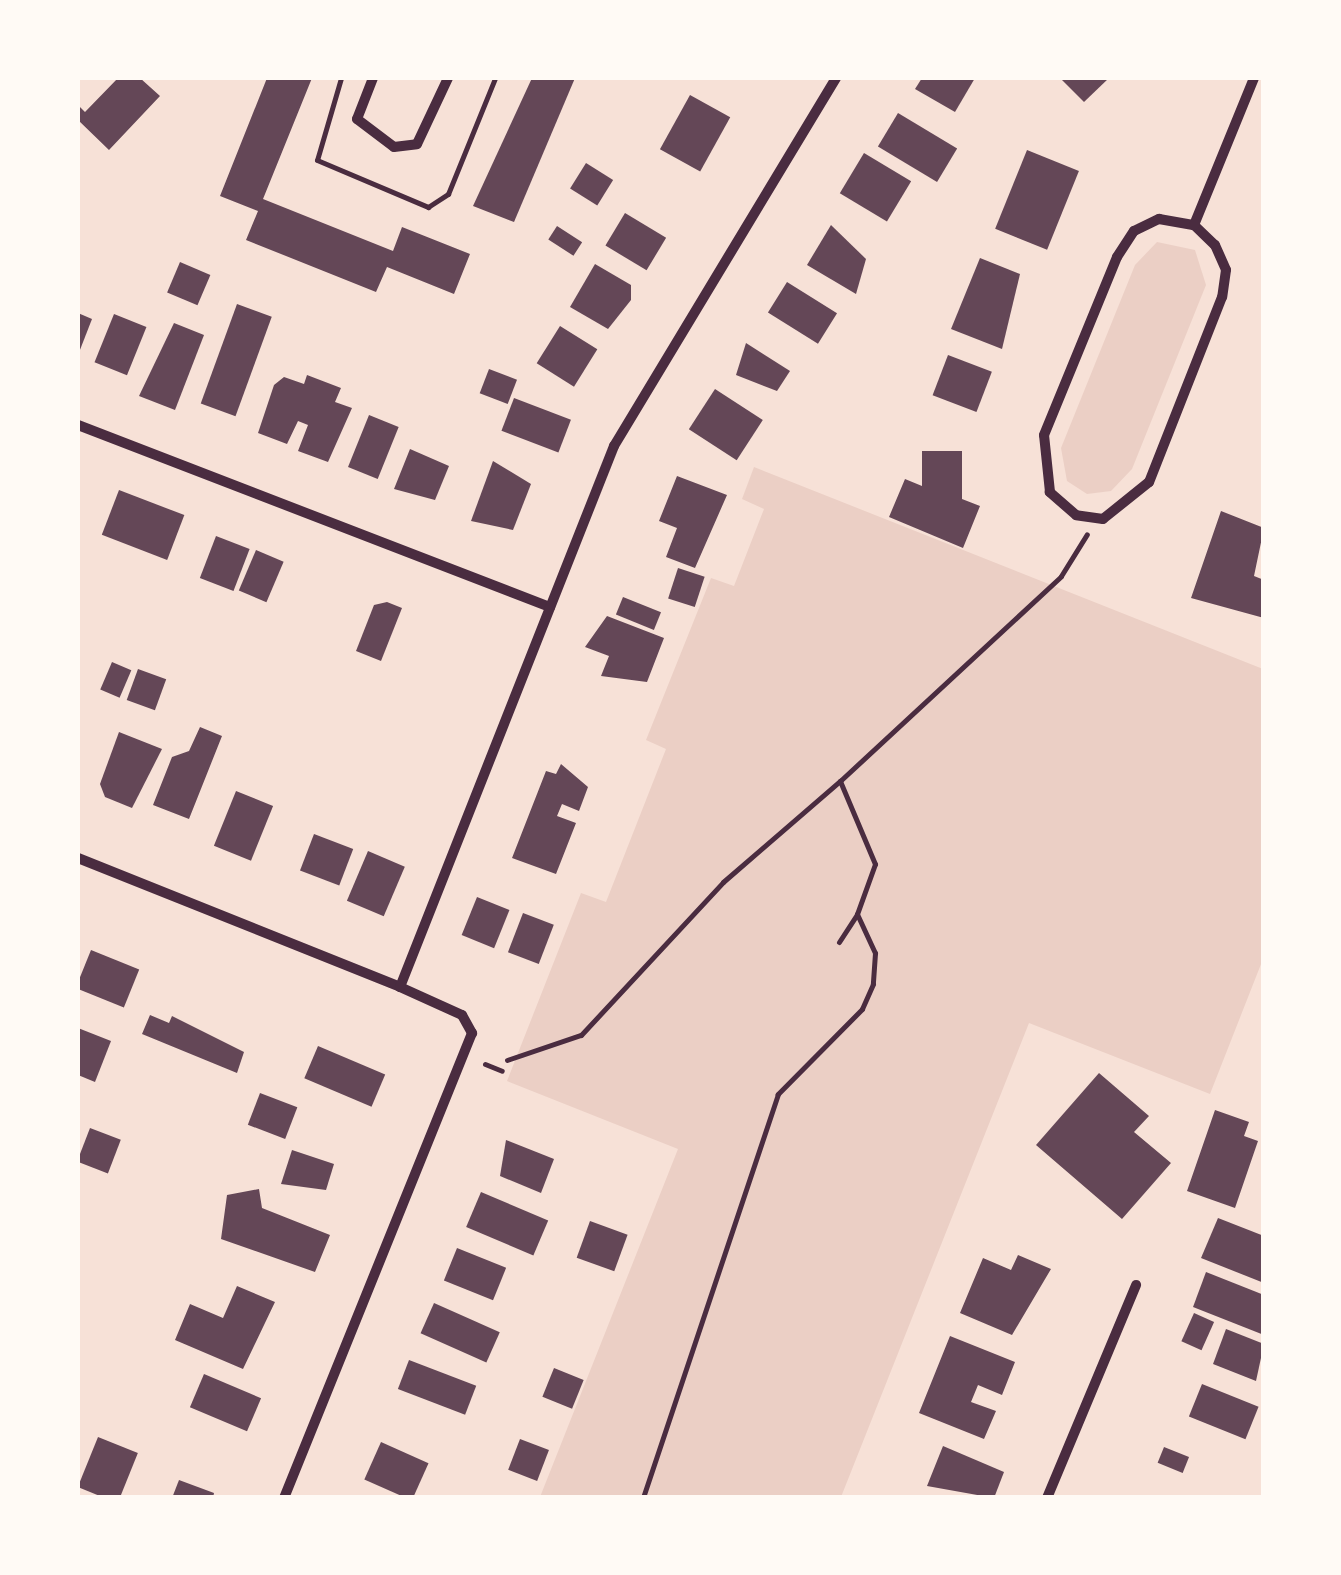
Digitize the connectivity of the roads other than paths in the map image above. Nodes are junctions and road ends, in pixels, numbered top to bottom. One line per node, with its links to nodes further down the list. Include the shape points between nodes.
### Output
1 (373, 78): 2 (street, via 358,119 394,147 417,144)
2 (448, 78)
3 (836, 78): 7 (street, via 644,390)
4 (1254, 78): 5 (street)
5 (1194, 226): 5 (street, via 1159,219 1134,231 1044,436 1050,492 1089,517 1128,506 1149,482 1222,297 1226,270)
6 (78, 425): 7 (street)
7 (550, 607): 9 (street)
8 (78, 858): 9 (street)
9 (400, 987): 11 (street, via 462,1015 472,1033)
10 (1136, 1285): 12 (street)
11 (284, 1498)
12 (1046, 1498)

